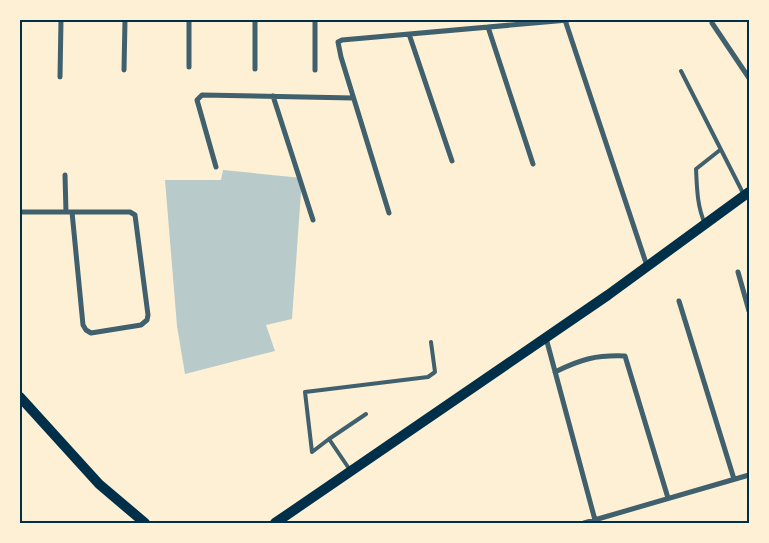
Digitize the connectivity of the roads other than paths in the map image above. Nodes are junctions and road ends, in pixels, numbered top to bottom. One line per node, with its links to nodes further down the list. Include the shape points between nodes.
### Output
1 (61, 20): 15 (street)
2 (125, 20): 12 (street)
3 (189, 20): 10 (street)
4 (255, 20): 11 (street)
5 (316, 20): 13 (street)
6 (567, 20): 8 (street); 30 (street)
7 (712, 23): 16 (street)
8 (488, 27): 9 (street); 21 (street)
9 (408, 34): 18 (street, via 338,42); 20 (street)
10 (189, 67)
11 (254, 68)
12 (124, 70)
13 (315, 70)
14 (681, 71): 19 (lane)
15 (60, 77)
16 (749, 78)
17 (273, 96): 18 (street); 22 (street, via 199,96 197,100); 28 (street)
18 (354, 98): 27 (street)
19 (720, 150): 24 (lane); 29 (lane, via 696,169 697,196)
20 (452, 161)
21 (533, 164)
22 (216, 167)
23 (65, 175): 26 (street)
24 (746, 194): 29 (main road)
25 (20, 212): 26 (street)
26 (69, 212): 26 (street, via 130,212 135,215 148,315 140,325 86,330)
27 (389, 212)
28 (313, 220)
29 (705, 224): 30 (main road)
30 (648, 266): 34 (main road)
31 (738, 272): 33 (street)
32 (678, 301): 42 (street)
33 (749, 311)
34 (546, 338): 36 (street); 40 (main road)
35 (431, 342): 39 (lane, via 435,372 428,377 305,392 312,452)
36 (555, 372): 43 (street, via 579,360 602,355 625,356); 44 (street)
37 (20, 397): 45 (main road, via 99,484)
38 (366, 414): 39 (lane)
39 (329, 439): 40 (lane)
40 (350, 470): 46 (main road)
41 (749, 475): 42 (street)
42 (734, 479): 43 (street)
43 (668, 498): 44 (street)
44 (595, 520): 47 (street)
45 (145, 523)
46 (275, 523)
47 (584, 523)

